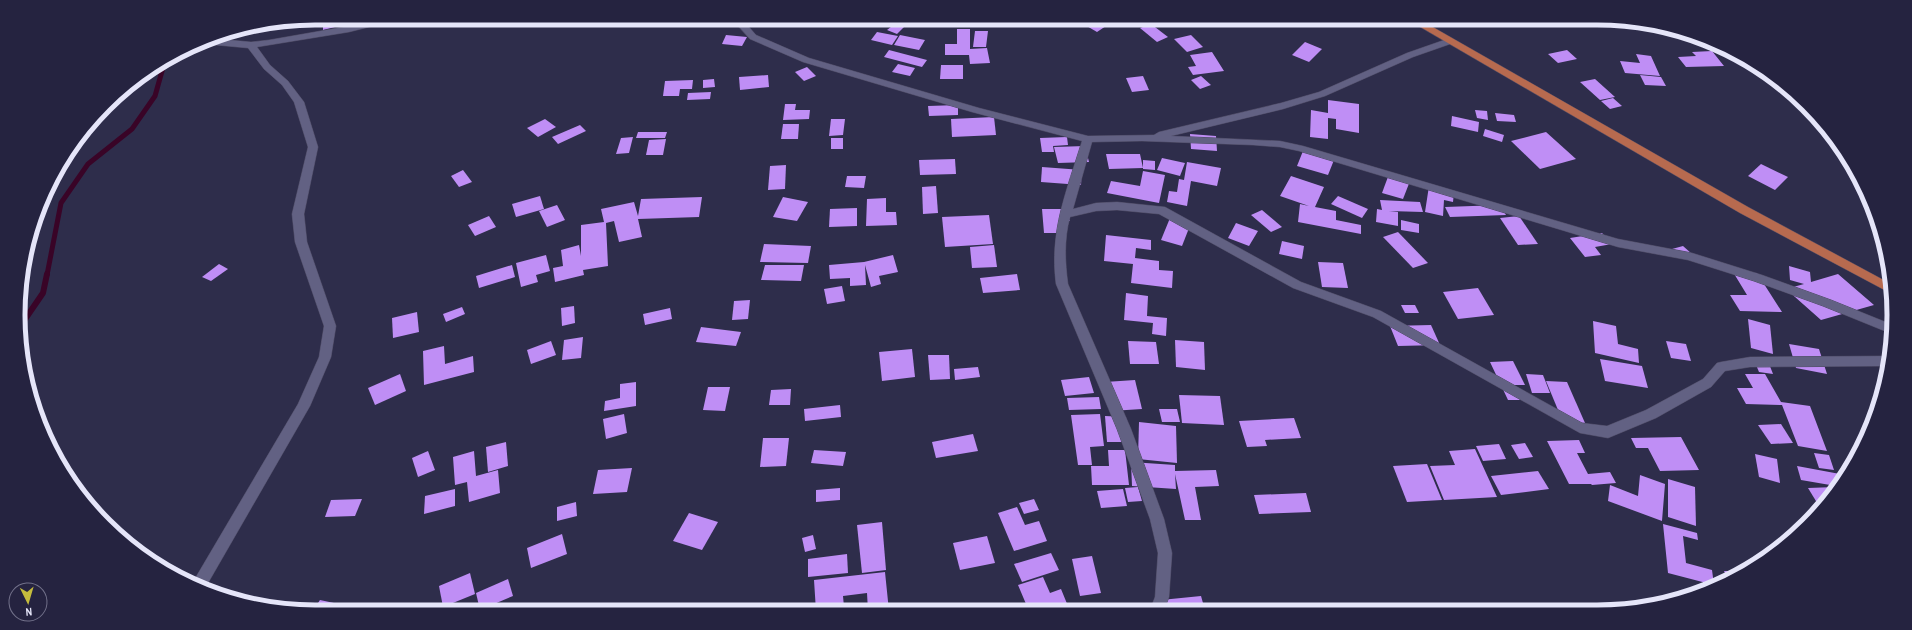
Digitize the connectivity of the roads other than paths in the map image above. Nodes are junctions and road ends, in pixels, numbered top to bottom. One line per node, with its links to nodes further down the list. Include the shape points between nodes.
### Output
1 (365, 25): 6 (street)
2 (742, 25): 8 (street, via 753,37 806,60 976,110)
3 (1422, 25): 4 (main road)
4 (1450, 41): 7 (street, via 1410,55 1322,94 1283,106); 10 (main road, via 1751,214)
5 (216, 42): 6 (street)
6 (251, 46): 13 (street, via 266,67 285,82 299,102 313,147 298,214 301,242 330,326 325,357 304,406)
7 (1142, 138): 8 (street); 11 (street, via 1280,144 1337,158 1618,243 1688,256 1758,278)
8 (1088, 139): 9 (street)
9 (1066, 215): 12 (street, via 1110,206 1161,210 1297,285 1377,314 1580,428 1608,432 1651,414 1707,383 1721,367 1750,362); 14 (street, via 1062,227 1059,262 1062,284 1098,366 1157,519 1165,553 1162,597)
10 (1885, 286)
11 (1886, 328)
12 (1883, 361)
13 (201, 582)
14 (1159, 605)

